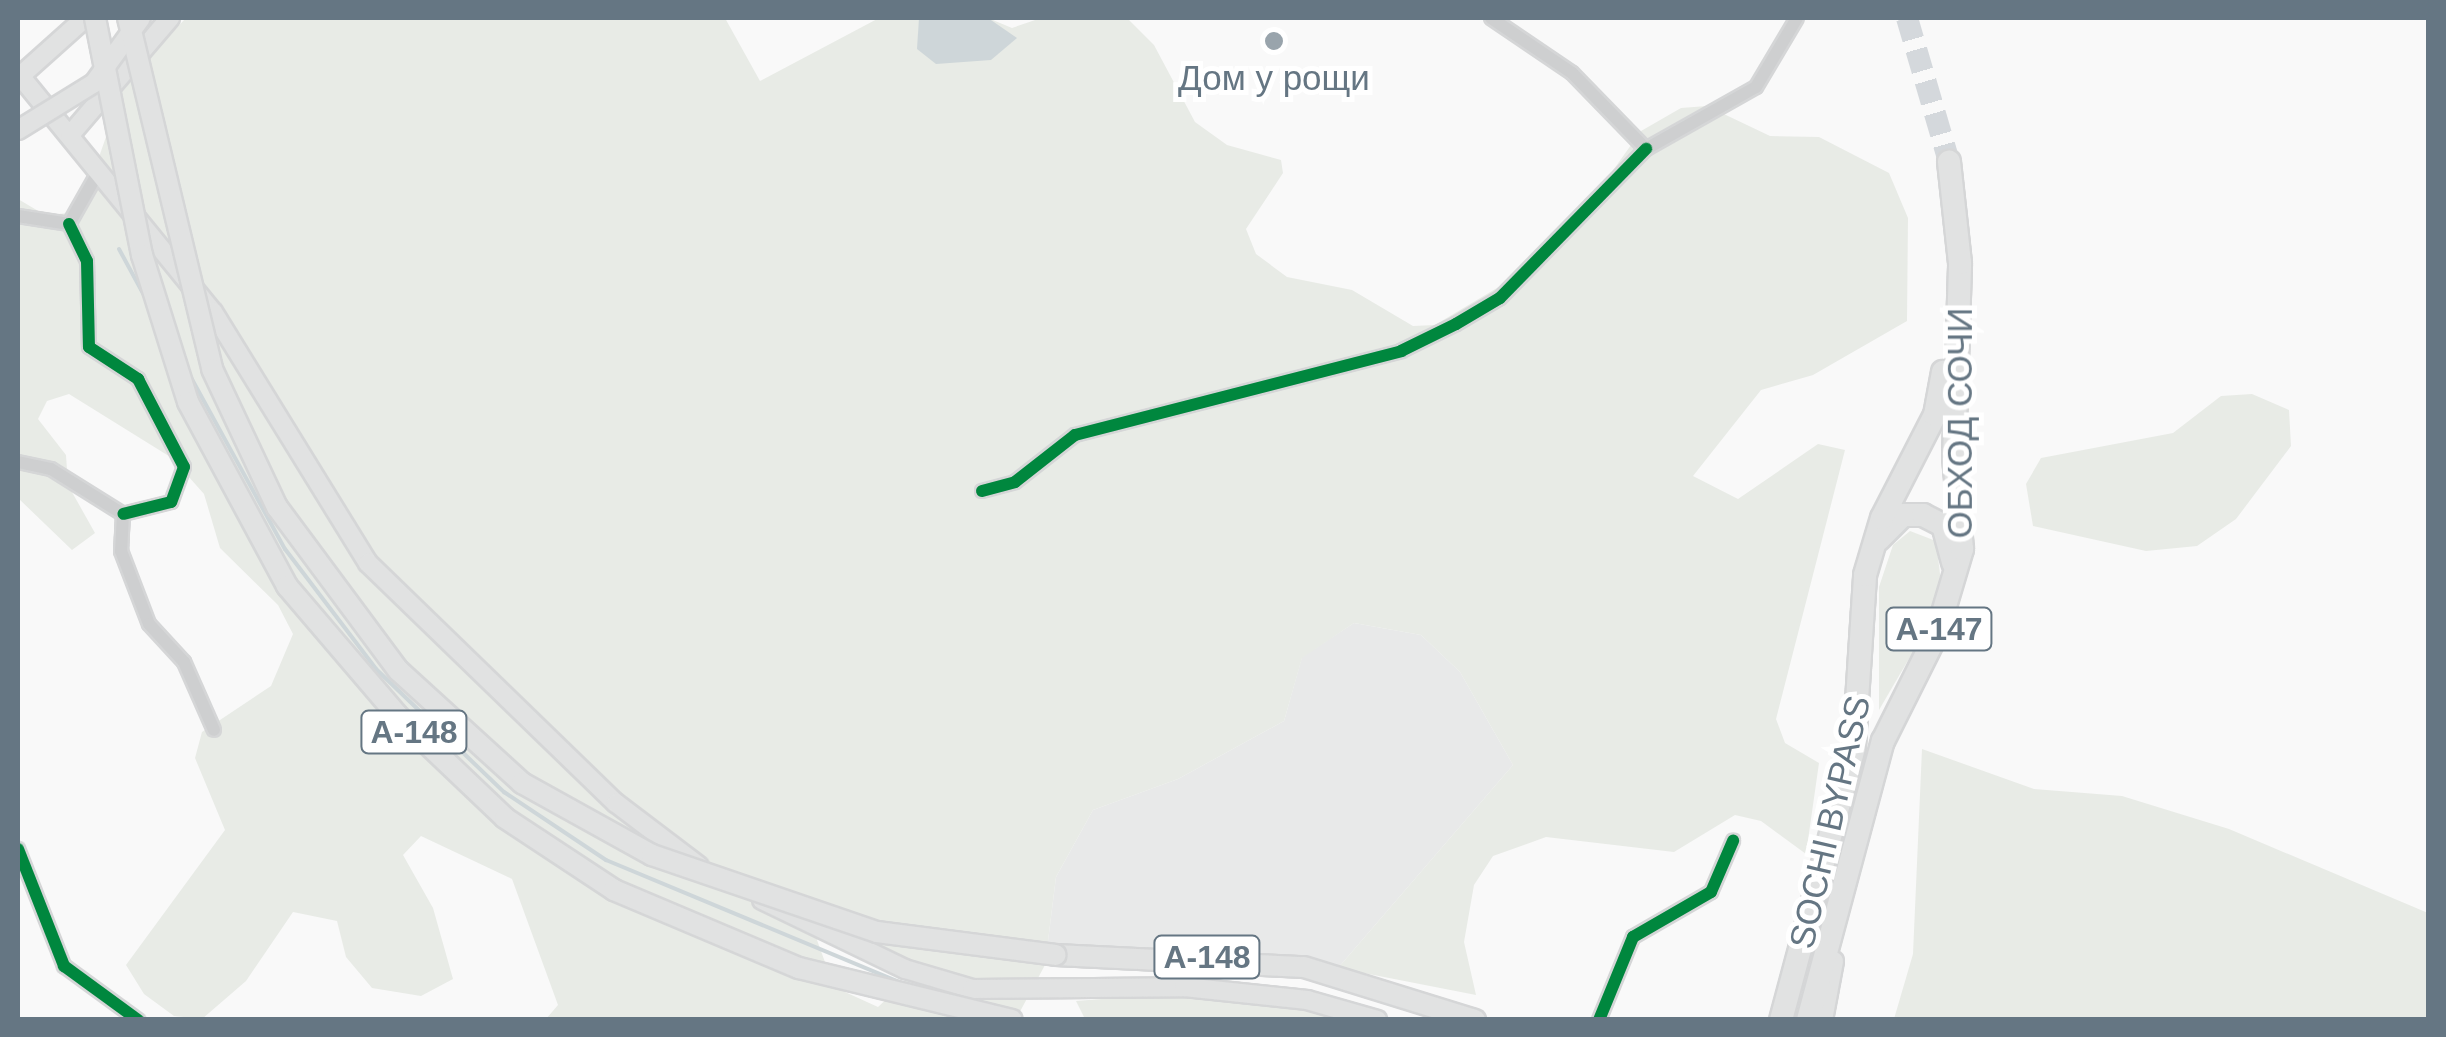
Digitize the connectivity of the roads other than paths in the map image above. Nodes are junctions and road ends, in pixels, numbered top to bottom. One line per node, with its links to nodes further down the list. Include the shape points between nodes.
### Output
1 (85, 18): 8 (main road)
2 (95, 18): 29 (main road, А-148, bridge, via 142,255 188,402 288,586 396,715 504,818 614,890 871,991)
3 (128, 18): 31 (main road, А-148, bridge, via 212,369 277,508 398,670 522,784 652,856 892,936 1056,956 1304,967)
4 (141, 18): 9 (main road, bridge, via 94,83)
5 (170, 18): 10 (main road)
6 (1492, 18): 11 (street, via 1590,88)
7 (1797, 18): 11 (street, via 1756,86)
8 (19, 77): 10 (main road)
9 (18, 130)
10 (70, 135): 13 (main road)
11 (1646, 149): 18 (street, via 1500,298 1456,324 1401,351 1075,435 1016,482)
12 (1949, 162): 15 (highway, ОБХОД СОЧИ / А-147)
13 (98, 172): 16 (street); 26 (main road, via 213,312 368,562 616,803 734,886 905,969)
14 (18, 216): 16 (street)
15 (1955, 220): 20 (highway, SOCHI BYPASS / А-147, via 1935,415); 21 (highway, ОБХОД СОЧИ / А-147, via 1954,458 1964,532)
16 (69, 224): 19 (street, via 87,260 90,347 138,378 184,466 170,502)
17 (18, 462): 19 (street, via 51,469)
18 (982, 491)
19 (123, 514): 22 (street, via 122,551 149,624 184,662)
20 (1874, 545): 21 (highway, А-147, via 1903,515 1935,519 1948,534); 33 (highway, SOCHI BYPASS / А-147, via 1854,747)
21 (1955, 577): 25 (highway, ОБХОД СОЧИ / А-147, via 1883,741)
22 (214, 730)
23 (1732, 842): 32 (street, via 1711,892 1633,937)
24 (18, 849): 27 (street, via 64,966)
25 (1838, 906): 34 (highway, ОБХОД СОЧИ / А-147); 35 (main road, А-147)
26 (972, 989): 28 (main road); 30 (main road, via 1184,986 1307,1000)
27 (138, 1020)
28 (966, 1020)
29 (1012, 1020)
30 (1377, 1020)
31 (1475, 1020)
32 (1599, 1020)
33 (1781, 1020)
34 (1808, 1020)
35 (1823, 1020)

